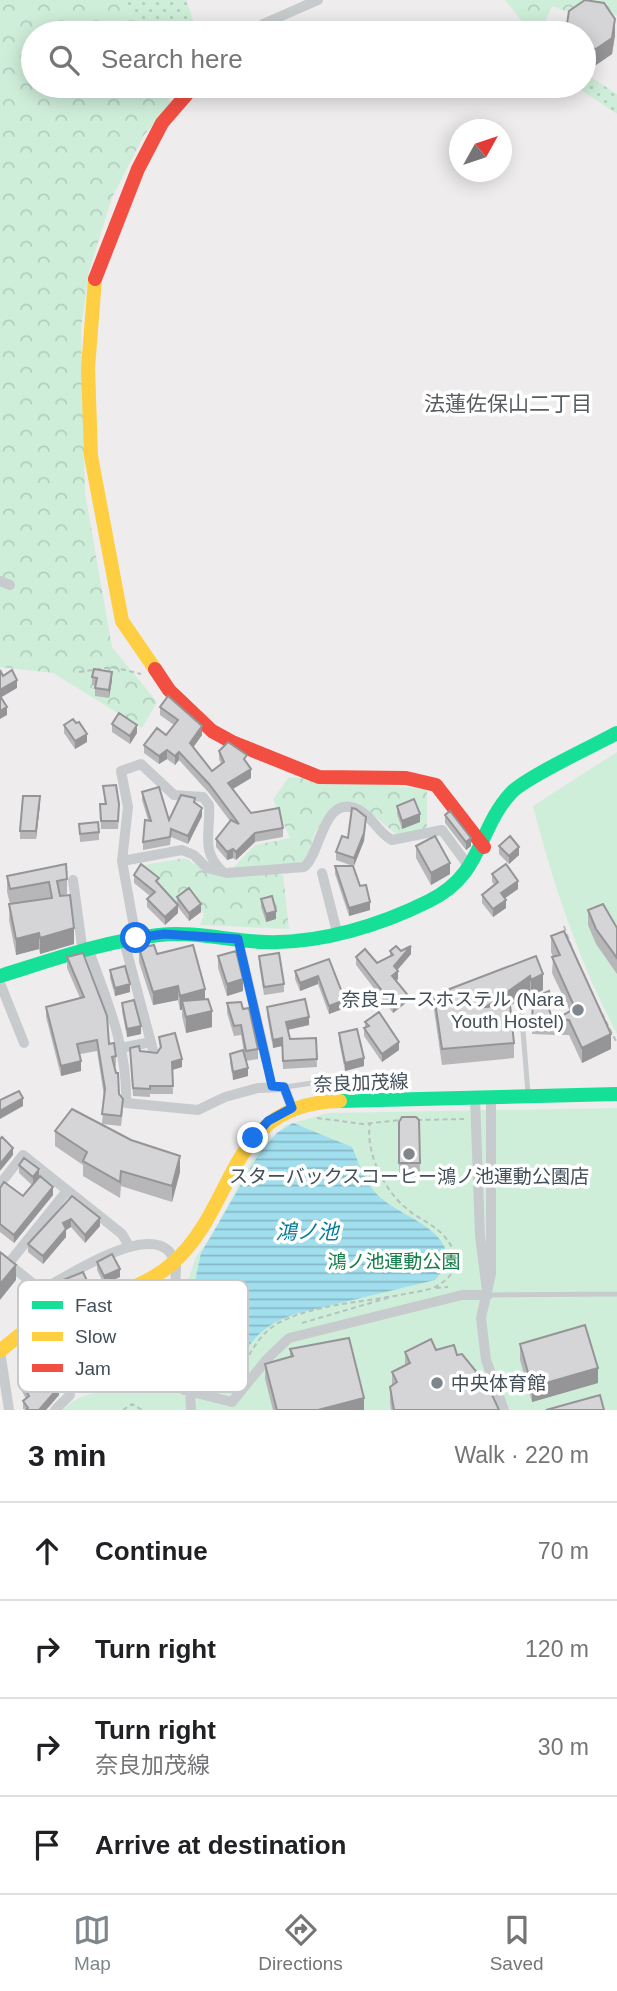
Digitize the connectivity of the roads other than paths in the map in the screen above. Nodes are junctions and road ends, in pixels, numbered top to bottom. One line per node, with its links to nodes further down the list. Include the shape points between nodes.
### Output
1 (318, 0): 2 (street)
2 (270, 21)
3 (184, 98): 5 (street, via 162,123 138,169 93,283 88,368 91,456 122,621 169,691 212,731 267,758 319,776 430,782)
4 (617, 733): 5 (street, via 512,791)
5 (484, 847): 7 (street)
6 (122, 861): 8 (street, via 182,850 207,868); 8 (street, via 128,807 121,771 141,764 174,795 203,797 209,805 207,851); 13 (street)
7 (470, 867): 8 (street, via 442,830 392,839 353,807 330,817 304,867); 11 (street, via 425,904)
8 (222, 871)
9 (322, 873): 11 (street)
10 (73, 880): 14 (street)
11 (337, 932): 12 (street, via 286,943)
12 (238, 939): 13 (street, via 164,934); 22 (street)
13 (130, 940): 14 (street); 18 (street)
14 (86, 952): 15 (street); 20 (street)
15 (0, 976)
16 (0, 982): 19 (street)
17 (546, 994): 26 (lane, via 521,1006)
18 (150, 1042): 20 (street); 21 (street)
19 (23, 1043)
20 (121, 1048): 24 (street, via 126,1103 198,1110 258,1088)
21 (154, 1054)
22 (266, 1059)
23 (361, 1076): 24 (lane)
24 (284, 1087): 29 (street)
25 (617, 1094): 26 (street, 奈良加茂線)
26 (528, 1096): 28 (street, 奈良加茂線)
27 (475, 1097): 28 (street, 奈良加茂線); 29 (street, 奈良加茂線, via 328,1101); 40 (street, via 482,1274)
28 (491, 1097): 40 (street)
29 (292, 1108): 34 (street, 奈良加茂線, via 268,1121 243,1150 206,1221)
30 (0, 1184): 31 (street, via 23,1155)
31 (66, 1192): 32 (street, via 122,1234); 35 (street)
32 (129, 1246): 34 (street, via 151,1242 169,1251); 37 (street)
33 (0, 1257): 35 (street)
34 (175, 1261): 38 (street, 奈良加茂線); 39 (street)
35 (9, 1264): 36 (street)
36 (29, 1280)
37 (61, 1280)
38 (148, 1280)
39 (177, 1280)
40 (488, 1294): 41 (lane); 44 (street, via 462,1295 289,1338); 52 (street, via 481,1318 483,1342)
41 (617, 1294)
42 (18, 1338): 43 (street, 奈良加茂線)
43 (0, 1351): 49 (street)
44 (248, 1382)
45 (190, 1392): 51 (street)
46 (194, 1392): 47 (street, via 232,1402)
47 (240, 1392)
48 (70, 1395): 50 (street)
49 (9, 1410)
50 (55, 1410)
51 (191, 1410)
52 (504, 1410)

